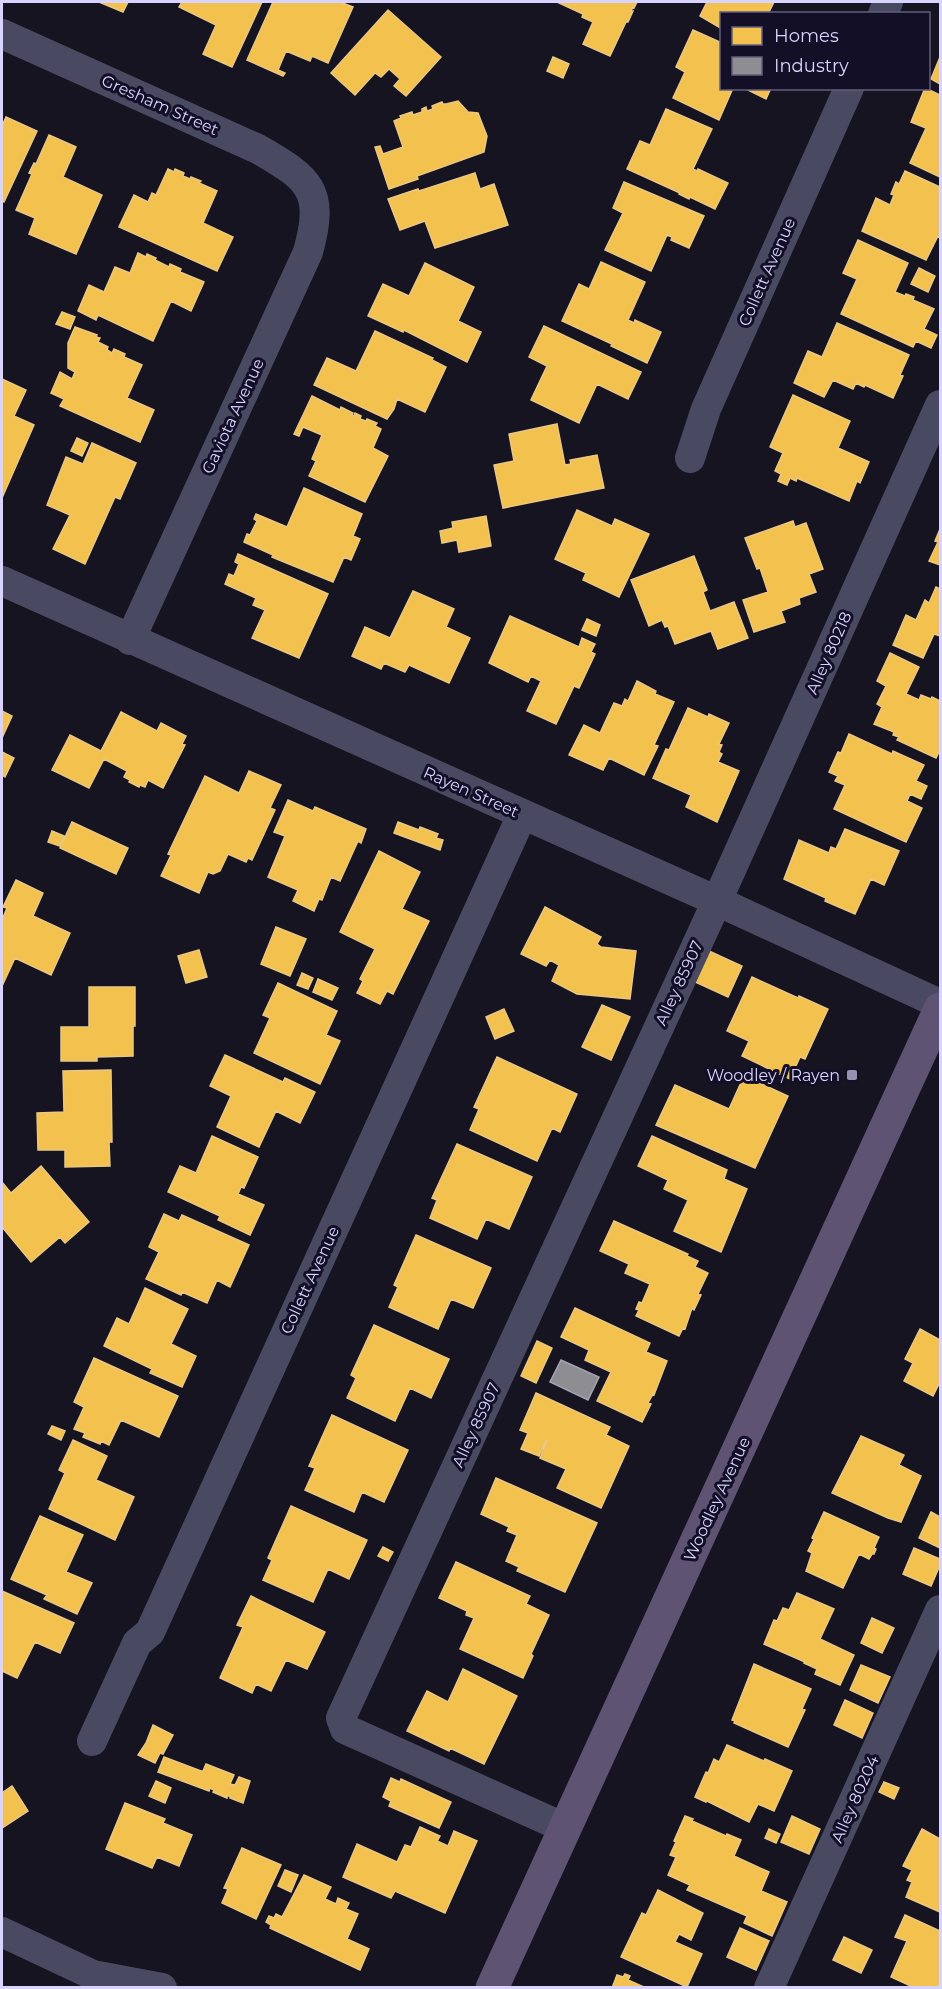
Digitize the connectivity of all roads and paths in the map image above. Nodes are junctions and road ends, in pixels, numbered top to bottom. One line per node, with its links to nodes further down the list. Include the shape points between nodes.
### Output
1 (2, 34): 3 (street, Gresham Street, via 258,148 287,165)
2 (848, 90): 5 (street, Collett Avenue, via 706,409)
3 (310, 188): 7 (street, Gaviota Avenue, via 315,226 308,252)
4 (940, 405): 9 (street, Alley 80218)
5 (690, 458)
6 (2, 581): 7 (street, Rayen Street)
7 (130, 640): 8 (street, Rayen Street)
8 (522, 815): 9 (street, Rayen Street); 13 (street, Collett Avenue, via 150,1632 137,1643)
9 (717, 901): 10 (street, Rayen Street); 14 (street, Alley 85907, via 341,1718 345,1729)
10 (940, 1004)
11 (940, 1009): 14 (main road, Woodley Avenue)
12 (940, 1610): 18 (street, Alley 80204)
13 (92, 1741)
14 (565, 1828): 17 (main road, Woodley Avenue)
15 (2, 1932): 16 (street, via 93,1975)
16 (162, 1988)
17 (492, 1988)
18 (769, 1988)

